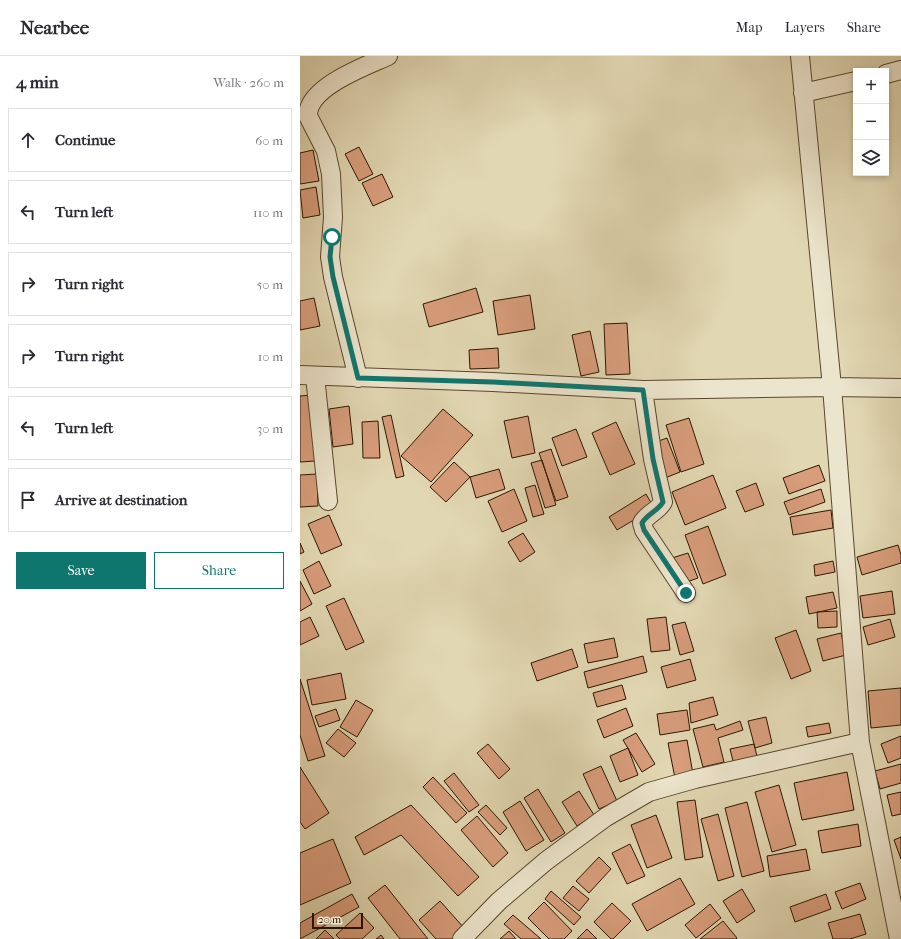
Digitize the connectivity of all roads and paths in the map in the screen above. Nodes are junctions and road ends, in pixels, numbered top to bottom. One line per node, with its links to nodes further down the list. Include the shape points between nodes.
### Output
1 (388, 56): 8 (street, via 337,80 316,96 308,110 308,116 326,151 331,174 333,217 330,257)
2 (800, 56): 6 (street)
3 (901, 70): 4 (street)
4 (889, 73)
5 (853, 82): 6 (street)
6 (803, 93): 9 (street)
7 (307, 376): 8 (street); 12 (street)
8 (358, 378): 11 (street)
9 (832, 387): 10 (street); 11 (street); 14 (street)
10 (901, 388)
11 (643, 390): 13 (street, via 653,459 663,502 642,523 644,530)
12 (328, 501)
13 (686, 593)
14 (860, 742): 15 (street, via 695,779 649,792 606,817 546,861 499,901); 16 (street)
15 (462, 939)
16 (899, 939)

